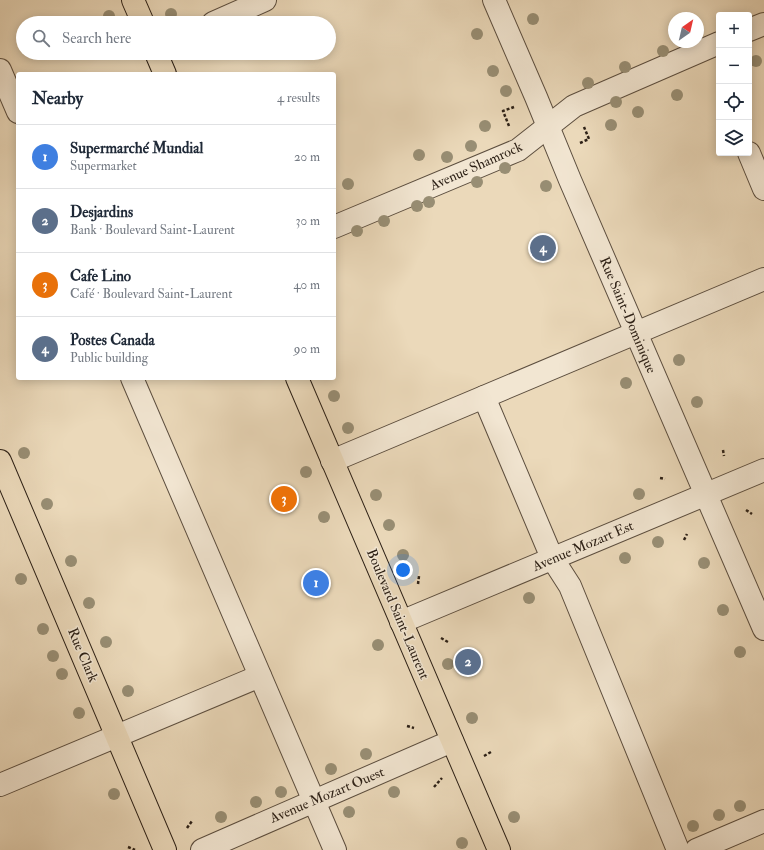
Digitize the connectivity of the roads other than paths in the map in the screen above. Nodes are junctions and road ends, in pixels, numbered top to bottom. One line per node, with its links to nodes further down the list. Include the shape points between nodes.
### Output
1 (132, 0): 4 (main road)
2 (265, 0): 5 (street)
3 (494, 0): 13 (street, Rue Saint-Dominique)
4 (139, 16)
5 (229, 16)
6 (764, 24): 7 (street)
7 (752, 29)
8 (716, 44): 13 (street, Avenue Shamrock, via 574,106)
9 (159, 60): 11 (main road)
10 (0, 70): 12 (street)
11 (164, 72)
12 (16, 107)
13 (548, 127): 16 (street, Avenue Shamrock, via 518,150); 18 (street, Rue Saint-Dominique)
14 (750, 156): 15 (street)
15 (764, 189)
16 (336, 226)
17 (764, 279): 18 (street)
18 (636, 332): 21 (street); 25 (street, Rue Saint-Dominique)
19 (133, 380): 29 (street)
20 (298, 380): 23 (main road, Boulevard Saint-Laurent)
21 (484, 397): 23 (street); 26 (street)
22 (0, 461): 30 (main road, Rue Clark)
23 (332, 461): 27 (main road, Boulevard Saint-Laurent)
24 (764, 470): 25 (street, Avenue Mozart Est)
25 (706, 494): 26 (street, Avenue Mozart Est); 28 (street, Rue Saint-Dominique)
26 (552, 558): 27 (street, Avenue Mozart Est); 39 (street, via 570,586)
27 (402, 622): 31 (main road, Boulevard Saint-Laurent)
28 (764, 629)
29 (260, 676): 30 (street); 33 (street)
30 (117, 736): 32 (street); 35 (main road, Rue Clark)
31 (452, 741): 33 (street, Avenue Mozart Ouest); 38 (main road, Boulevard Saint-Laurent)
32 (0, 785)
33 (314, 801): 36 (street, Avenue Mozart Ouest); 37 (street)
34 (764, 821): 40 (street)
35 (166, 850)
36 (202, 850)
37 (335, 850)
38 (499, 850)
39 (678, 850)
40 (696, 850)

